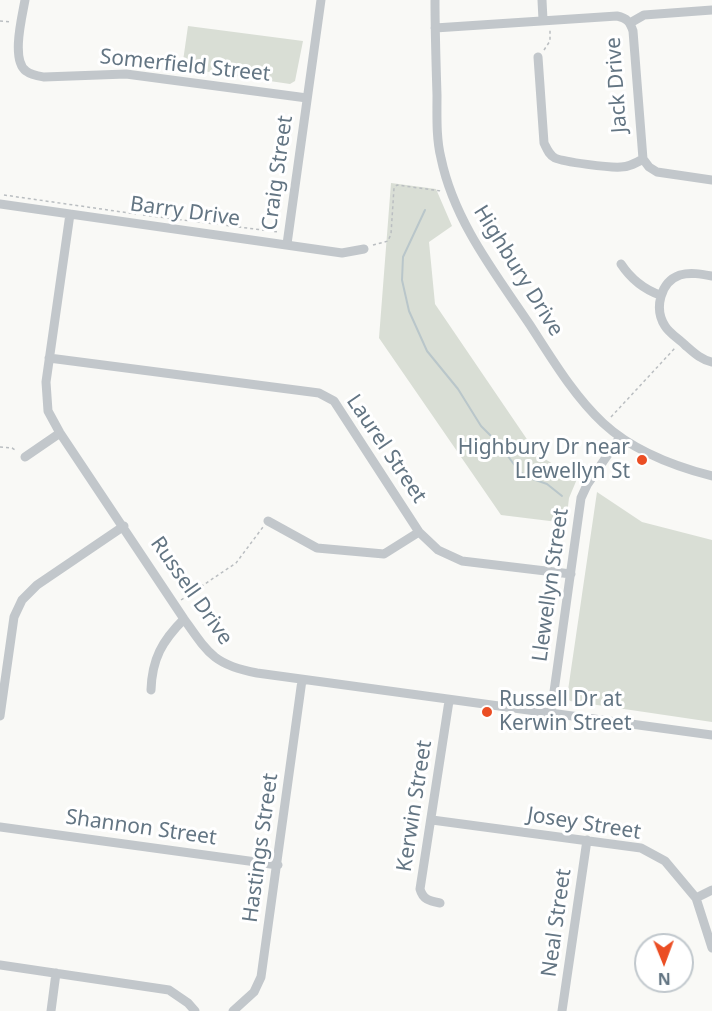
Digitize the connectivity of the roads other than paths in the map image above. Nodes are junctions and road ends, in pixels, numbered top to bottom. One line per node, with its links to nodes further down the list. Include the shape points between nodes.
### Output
1 (25, 0): 10 (street, Somerfield Street, via 18,53 24,70 32,75 126,74)
2 (321, 0): 10 (street, Craig Street)
3 (435, 0): 8 (street, Highbury Drive)
4 (542, 0): 6 (street)
5 (712, 10): 7 (street, via 644,15)
6 (546, 20): 7 (street, Jack Drive, via 617,16); 8 (street, Jack Drive)
7 (630, 22): 11 (street, Jack Drive)
8 (435, 28): 23 (street, Highbury Drive, via 437,133 440,157 456,207 478,248 556,365 587,407)
9 (538, 57): 11 (street, via 544,143 548,152 555,158 620,167)
10 (307, 98): 15 (street, Craig Street)
11 (643, 159): 12 (street, Jack Drive, via 657,172)
12 (712, 180)
13 (0, 204): 14 (street, Barry Drive)
14 (70, 214): 15 (street, Barry Drive); 20 (street, Russell Drive)
15 (287, 244): 16 (street, Barry Drive, via 342,253)
16 (364, 249)
17 (621, 264): 19 (street, via 628,276)
18 (712, 276): 19 (street, via 678,275)
19 (660, 295): 21 (street, via 665,327 694,353)
20 (50, 358): 22 (street, Russell Drive, via 46,397 48,411); 28 (street, Laurel Street, via 319,393 334,401)
21 (712, 362)
22 (60, 434): 24 (street); 27 (street, Russell Drive)
23 (620, 437): 25 (street, Highbury Drive, via 662,460); 29 (street, Llewellyn Street, via 582,498)
24 (26, 457)
25 (712, 476)
26 (268, 521): 28 (street, via 317,548 384,554)
27 (124, 526): 30 (street, Russell Drive); 35 (street, via 37,585 22,600 14,617)
28 (419, 532): 29 (street, Laurel Street, via 438,550 462,561)
29 (571, 574): 34 (street, Llewellyn Street)
30 (184, 620): 31 (street, Russell Drive, via 221,663); 32 (street, via 156,655)
31 (302, 680): 33 (street, Russell Drive); 40 (street, Hastings Street)
32 (151, 690)
33 (448, 701): 34 (street, Russell Drive); 37 (street, Kerwin Street)
34 (551, 713): 36 (street, Russell Drive)
35 (0, 716)
36 (712, 735)
37 (432, 820): 39 (street, Josey Street); 43 (street, Kerwin Street, via 420,889 428,901)
38 (0, 827): 40 (street, Shannon Street)
39 (587, 840): 42 (street, Josey Street, via 641,848 665,861); 50 (street, Neal Street)
40 (278, 865): 49 (street, Hastings Street, via 261,977 254,992)
41 (712, 890): 42 (street)
42 (696, 898): 44 (street, Josey Street)
43 (440, 903)
44 (712, 948)
45 (0, 965): 46 (street)
46 (56, 973): 47 (street); 48 (street, via 169,990)
47 (51, 1011)
48 (195, 1011)
49 (233, 1011)
50 (562, 1011)

